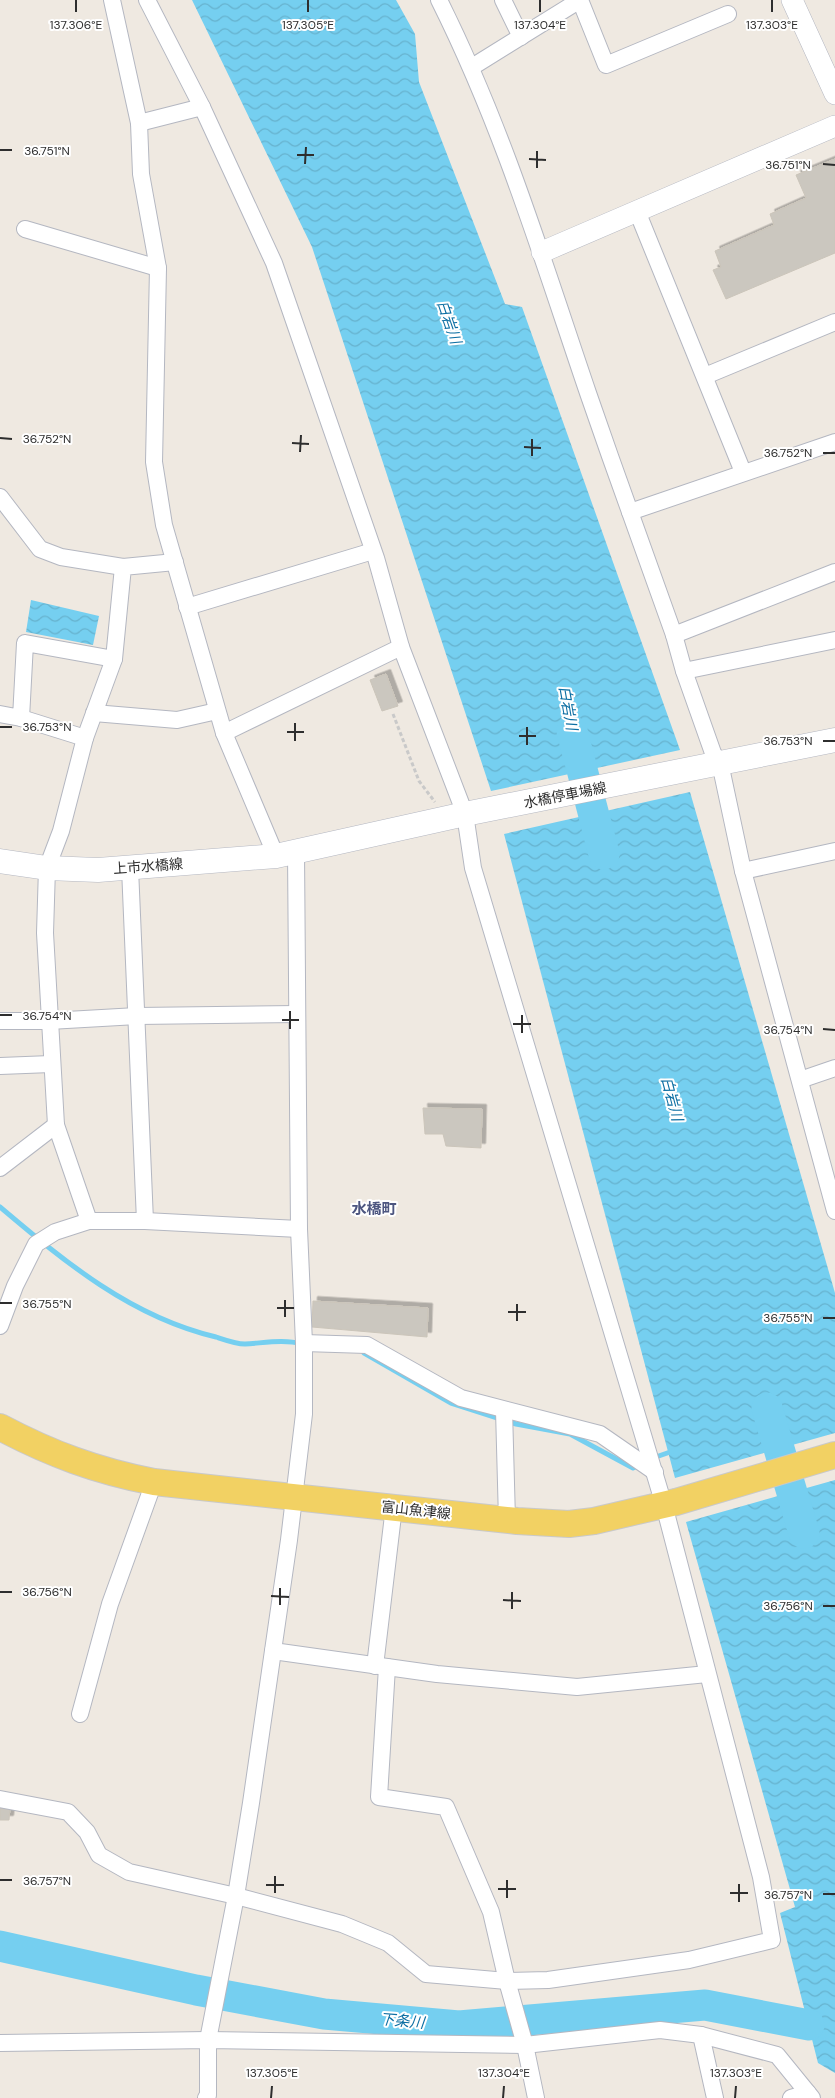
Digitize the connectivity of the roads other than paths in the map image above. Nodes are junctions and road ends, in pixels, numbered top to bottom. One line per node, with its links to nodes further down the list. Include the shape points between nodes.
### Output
1 (112, 0): 12 (street)
2 (147, 0): 11 (street)
3 (439, 0): 9 (street)
4 (502, 0): 8 (street)
5 (580, 0): 7 (street, via 606,65); 8 (street)
6 (792, 0): 10 (street)
7 (728, 14)
8 (521, 37): 9 (street)
9 (472, 67): 16 (street, via 505,147)
10 (835, 94)
11 (202, 107): 12 (street); 24 (street, via 274,263)
12 (139, 123): 17 (street, via 141,174)
13 (835, 126): 14 (street)
14 (637, 211): 16 (street); 19 (street)
15 (25, 229): 17 (street)
16 (542, 252): 23 (street)
17 (158, 268): 25 (street, via 154,462 164,525)
18 (835, 322): 19 (street)
19 (704, 376): 21 (street)
20 (835, 442): 21 (street)
21 (743, 472): 23 (street)
22 (0, 497): 26 (street, via 40,549 61,557)
23 (630, 512): 29 (street)
24 (373, 551): 28 (street); 31 (street)
25 (175, 562): 26 (street); 28 (street)
26 (123, 567): 32 (street)
27 (835, 572): 29 (street)
28 (187, 607): 34 (street)
29 (674, 636): 33 (street)
30 (835, 640): 33 (street)
31 (401, 647): 38 (street); 42 (street)
32 (114, 659): 35 (street); 37 (street, via 25,643)
33 (684, 671): 41 (street, via 713,753)
34 (217, 711): 35 (street, via 177,720); 38 (street)
35 (94, 713): 39 (street)
36 (0, 714): 37 (street)
37 (21, 718): 39 (street)
38 (224, 733): 44 (street)
39 (84, 738): 46 (street, via 61,831)
40 (835, 740): 41 (main road, 水橋停車場線)
41 (709, 765): 42 (main road, 水橋停車場線); 48 (street)
42 (464, 815): 44 (main road, 水橋停車場線); 68 (street, via 474,868)
43 (835, 851): 48 (street)
44 (286, 854): 47 (main road, 上市水橋線); 49 (street)
45 (0, 861): 46 (main road, 上市水橋線)
46 (48, 868): 47 (main road, 上市水橋線); 52 (street, via 45,933)
47 (130, 868): 50 (street)
48 (744, 871): 56 (street)
49 (297, 1014): 50 (street); 62 (street)
50 (136, 1016): 52 (street); 61 (street)
51 (0, 1021): 52 (street)
52 (49, 1021): 53 (street)
53 (51, 1064): 54 (street); 57 (street)
54 (0, 1066)
55 (835, 1068): 56 (street)
56 (800, 1080): 59 (street)
57 (56, 1126): 58 (street); 60 (street)
58 (0, 1168)
59 (835, 1210)
60 (89, 1221): 61 (street); 63 (street, via 55,1232 36,1244)
61 (145, 1221): 62 (street)
62 (299, 1230): 64 (street)
63 (0, 1326)
64 (304, 1343): 65 (street, via 367,1345 461,1398); 70 (street, via 304,1414)
65 (504, 1410): 68 (street, via 600,1434); 73 (street)
66 (0, 1427): 69 (main road, 富山魚津線, via 68,1460)
67 (835, 1455): 71 (main road, 富山魚津線)
68 (655, 1472): 71 (street)
69 (154, 1482): 70 (main road, 富山魚津線); 77 (street, via 110,1604)
70 (294, 1498): 72 (main road, 富山魚津線); 74 (street)
71 (670, 1504): 73 (main road, 富山魚津線, via 577,1523); 76 (street)
72 (394, 1507): 73 (main road, 富山魚津線); 75 (street)
73 (507, 1520)
74 (273, 1651): 75 (street); 79 (street)
75 (381, 1666): 76 (street, via 577,1687); 80 (street, via 379,1798 446,1807 491,1912)
76 (707, 1674): 80 (street, via 761,1877 772,1940 689,1960 548,1980)
77 (80, 1714)
78 (0, 1799): 79 (street, via 68,1812 87,1832 99,1855 129,1872)
79 (236, 1896): 80 (street, via 342,1924 388,1943 426,1974); 82 (street)
80 (507, 1981): 83 (street)
81 (701, 2035): 83 (street, via 660,2030); 85 (street, via 777,2055); 88 (street)
82 (208, 2040): 83 (street); 84 (street); 86 (street)
83 (523, 2040): 87 (street)
84 (0, 2044)
85 (810, 2096): 89 (street)
86 (206, 2098)
87 (536, 2098)
88 (715, 2098)
89 (791, 2098)

